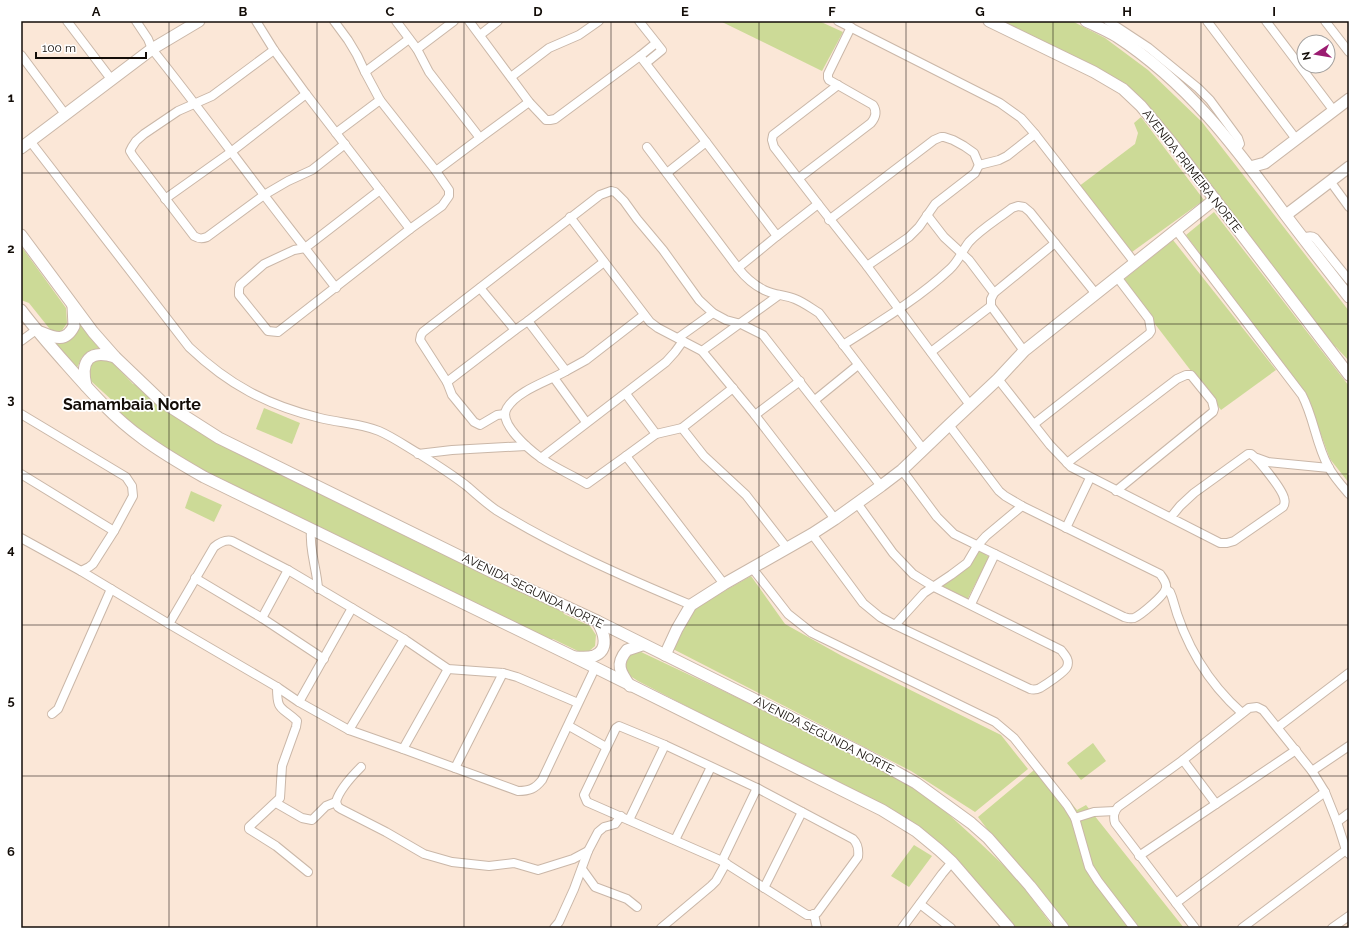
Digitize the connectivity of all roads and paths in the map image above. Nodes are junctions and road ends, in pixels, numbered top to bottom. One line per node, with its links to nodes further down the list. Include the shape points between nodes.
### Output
1 (67, 21): 32 (street)
2 (136, 21): 23 (street)
3 (256, 21): 25 (street)
4 (334, 21): 30 (street, via 348,40)
5 (396, 21): 21 (street)
6 (454, 21): 24 (street)
7 (469, 21): 20 (street)
8 (498, 21): 20 (street)
9 (599, 21): 31 (street, via 579,35 549,48)
10 (639, 21): 22 (street)
11 (838, 21): 19 (street)
12 (988, 21): 63 (main road, AVENIDA PRIMEIRA NORTE, via 1094,72 1122,89 1141,106)
13 (1086, 21): 49 (main road, via 1114,35 1139,52 1175,82)
14 (1108, 21): 49 (street, via 1154,52 1210,100 1238,138 1240,144)
15 (1207, 21): 44 (street)
16 (1266, 21): 39 (street)
17 (1325, 21): 26 (street)
18 (194, 22): 23 (main road)
19 (851, 27): 33 (street, via 828,74 828,78); 42 (street, via 1000,103 1021,118)
20 (480, 35): 31 (street)
21 (409, 39): 24 (street); 30 (street)
22 (656, 43): 28 (street); 29 (street, via 662,50)
23 (152, 49): 32 (main road); 38 (street)
24 (416, 49): 43 (street, via 429,72)
25 (274, 50): 34 (street); 38 (street, via 212,96)
26 (1349, 52)
27 (21, 55): 40 (street)
28 (640, 56): 29 (street); 37 (street, via 554,119 546,120)
29 (646, 63): 45 (street)
30 (365, 72): 36 (street)
31 (511, 77): 37 (street)
32 (111, 79): 40 (main road)
33 (838, 85): 57 (street, via 773,135 774,146); 57 (street, via 873,105 875,118 872,123)
34 (306, 94): 41 (street); 50 (street)
35 (1349, 99): 39 (main road)
36 (380, 100): 41 (street); 55 (street)
37 (529, 102): 43 (street)
38 (196, 103): 50 (street); 62 (street, via 172,115 136,141 130,151)
39 (1334, 111): 44 (main road)
40 (65, 114): 46 (main road)
41 (336, 133): 47 (street)
42 (1035, 134): 52 (street, via 1007,156); 79 (street)
43 (480, 138): 55 (street)
44 (1296, 139): 51 (main road)
45 (706, 142): 56 (street); 73 (street)
46 (25, 144): 129 (street, via 189,347 207,364 228,380 273,404 296,412 378,431)
47 (345, 144): 60 (street); 61 (street, via 312,170)
48 (646, 147): 56 (street)
49 (1236, 149): 53 (main road)
50 (232, 152): 61 (street); 62 (street)
51 (1265, 164): 53 (main road); 58 (main road)
52 (979, 165): 66 (street, via 975,173 935,204); 69 (street, via 974,153 953,140 941,137)
53 (1250, 167): 58 (main road)
54 (1349, 167): 59 (main road)
55 (436, 171): 70 (street, via 449,190 449,196 442,206)
56 (667, 173): 81 (street)
57 (799, 178): 64 (street)
58 (1259, 179): 67 (main road)
59 (1330, 181): 65 (street); 67 (main road)
60 (380, 190): 70 (street); 76 (street)
61 (264, 195): 62 (street, via 203,238 194,236); 76 (street)
62 (165, 199)
63 (1215, 199): 71 (main road); 109 (main road, AVENIDA PRIMEIRA NORTE)
64 (818, 204): 69 (street); 73 (street)
65 (1349, 207)
66 (927, 215): 77 (street, via 944,237); 80 (street, via 909,237)
67 (1286, 215): 74 (main road)
68 (570, 217): 78 (street); 85 (street); 94 (street, via 600,195 616,192 699,300)
69 (829, 220): 80 (street)
70 (410, 229): 84 (street)
71 (1176, 230): 79 (main road); 134 (street, via 1302,395 1309,408)
72 (21, 235): 90 (main road, AVENIDA SEGUNDA NORTE)
73 (777, 236): 81 (street)
74 (1304, 238): 83 (street, via 1315,238); 89 (main road)
75 (1055, 243): 77 (street, via 1030,212 1018,206 974,237); 86 (street); 87 (street)
76 (305, 248): 84 (street); 84 (street, via 294,250 264,264 240,285 239,295 268,331 278,332)
77 (961, 253): 86 (street); 92 (street, via 951,268)
78 (604, 262): 95 (street); 96 (street)
79 (1135, 263): 82 (main road)
80 (867, 266): 92 (street)
81 (738, 268): 88 (street, via 754,284)
82 (1117, 277): 87 (main road); 123 (street, via 1149,319 1149,334)
83 (1349, 280)
84 (336, 288)
85 (480, 288): 99 (street); 113 (street, via 421,335 420,340)
86 (994, 293): 91 (street)
87 (1096, 294): 104 (main road)
88 (779, 295): 97 (street); 102 (street, via 794,298 819,314)
89 (1349, 297)
90 (73, 306): 98 (main road, via 74,326 65,336 55,338); 106 (main road, AVENIDA SEGUNDA NORTE)
91 (991, 306): 104 (street); 105 (street)
92 (899, 309): 102 (street); 105 (street)
93 (21, 310): 98 (main road)
94 (713, 313): 97 (street); 100 (street)
95 (644, 315): 100 (street, via 658,328); 108 (street, via 586,360)
96 (528, 321): 99 (street); 108 (street)
97 (741, 324): 103 (street); 112 (street, via 763,334)
98 (36, 330): 101 (street); 114 (main road)
99 (515, 330): 113 (street)
100 (681, 340): 103 (street); 116 (street, via 666,362)
101 (21, 341)
102 (843, 345): 107 (street)
103 (702, 351): 115 (street)
104 (1024, 351): 111 (main road)
105 (931, 352): 118 (street)
106 (115, 357): 114 (main road, via 100,353 89,358 83,375); 166 (main road, AVENIDA SEGUNDA NORTE, via 161,401 219,438)
107 (858, 365): 117 (street); 128 (street)
108 (566, 371): 110 (street)
109 (1349, 375)
110 (554, 378): 119 (street, via 541,382 513,401); 122 (street)
111 (998, 378): 118 (main road); 123 (street)
112 (800, 381): 117 (street); 120 (street)
113 (447, 382): 119 (street, via 452,395 480,426 497,415)
114 (86, 386): 146 (main road, via 112,413 172,459)
115 (733, 388): 120 (street); 125 (street)
116 (626, 394): 122 (street); 126 (street)
117 (815, 400): 138 (street)
118 (970, 405): 124 (main road)
119 (505, 414): 127 (street, via 508,424)
120 (755, 415): 144 (street)
121 (22, 417): 147 (street, via 126,477 132,486 134,496)
122 (586, 422): 132 (street)
123 (1034, 424): 133 (street)
124 (949, 425): 128 (main road); 142 (street, via 999,491)
125 (682, 428): 126 (street); 151 (street, via 704,456 746,495)
126 (656, 434): 130 (street)
127 (526, 446): 129 (street); 132 (street)
128 (923, 449): 135 (main road)
129 (418, 454): 163 (street, via 468,487 480,499 537,534 595,563)
130 (626, 456): 132 (street, via 587,484); 157 (street)
131 (1255, 457): 134 (street, via 1268,462); 143 (street, via 1251,454 1246,456 1207,483 1188,498); 143 (street, via 1285,499 1282,507 1264,520 1234,541 1220,543)
132 (541, 458)
133 (1067, 463): 137 (street); 139 (street, via 1176,379 1191,376 1212,401 1213,412)
134 (1329, 468): 140 (street)
135 (902, 470): 138 (main road); 150 (street, via 945,526 954,534)
136 (21, 474): 147 (street)
137 (1090, 478): 139 (street); 145 (street)
138 (881, 486): 141 (main road)
139 (1116, 491): 143 (street)
140 (1349, 494)
141 (857, 503): 144 (main road); 158 (street, via 893,553 913,574)
142 (1022, 506): 145 (street); 150 (street)
143 (1171, 517)
144 (835, 519): 148 (main road)
145 (1066, 528): 161 (street, via 1160,574)
146 (311, 530): 160 (street, via 310,540); 172 (main road)
147 (114, 531): 155 (street, via 93,564)
148 (812, 534): 151 (main road); 168 (street, via 863,603)
149 (21, 538): 155 (street)
150 (977, 546): 152 (street); 158 (street, via 967,562)
151 (787, 548): 153 (main road)
152 (995, 554): 161 (street, via 1128,618 1137,616 1163,595); 162 (street)
153 (753, 569): 157 (main road); 206 (street, via 788,614 812,633 995,722 1009,732 1053,786)
154 (288, 570): 156 (street, via 227,540 214,548); 160 (street); 165 (street)
155 (81, 571): 159 (street)
156 (195, 578): 165 (street); 167 (street)
157 (724, 584): 163 (main road)
158 (934, 587): 162 (street); 168 (street, via 924,593)
159 (111, 589): 167 (street); 183 (street, via 58,709)
160 (318, 589): 164 (street)
161 (1166, 589): 182 (street, via 1172,597 1186,640 1226,699)
162 (971, 604): 168 (street, via 1061,650 1067,658 1066,669 1040,688 1030,689)
163 (691, 605): 171 (main road)
164 (352, 608): 169 (street); 173 (street)
165 (262, 618): 173 (street)
166 (597, 621): 170 (main road, AVENIDA SEGUNDA NORTE); 172 (main road, via 604,635 600,652 595,656)
167 (169, 624): 179 (street)
168 (895, 625)
169 (404, 639): 175 (street); 186 (street)
170 (642, 645): 171 (main road, AVENIDA SEGUNDA NORTE); 178 (main road, via 627,650 620,660 622,674)
171 (665, 655): 229 (main road, AVENIDA SEGUNDA NORTE, via 862,753 916,783 988,838)
172 (574, 657): 174 (main road)
173 (324, 659): 180 (street)
174 (595, 668): 178 (main road); 181 (street)
175 (448, 669): 176 (street); 190 (street)
176 (502, 673): 181 (street); 195 (street)
177 (1349, 673): 185 (street)
178 (631, 686): 214 (main road, via 882,810 916,831)
179 (277, 687): 180 (street); 200 (street, via 277,702 297,721 282,766 281,794)
180 (299, 702): 186 (street)
181 (578, 703): 184 (street)
182 (1242, 713): 185 (street, via 1253,707 1260,708); 192 (street)
183 (52, 714)
184 (569, 726): 189 (street); 195 (street, via 542,780 530,790 518,791)
185 (1278, 727): 191 (street)
186 (349, 730): 190 (street)
187 (665, 745): 189 (street, via 619,726); 194 (street); 207 (street)
188 (1349, 746): 196 (street)
189 (606, 747): 205 (street, via 584,795 587,802)
190 (403, 749): 195 (street)
191 (1296, 750): 196 (street); 201 (street)
192 (1183, 760): 201 (street); 202 (street)
193 (361, 767): 199 (street)
194 (711, 767): 197 (street); 209 (street)
195 (455, 768)
196 (1312, 771): 198 (street)
197 (757, 788): 203 (street); 213 (street)
198 (1325, 792): 208 (street); 218 (street)
199 (336, 802): 200 (street, via 326,806 310,821); 210 (street, via 341,809 424,854 452,862 489,866 514,863 538,870 574,859)
200 (276, 803): 216 (street, via 249,827)
201 (1216, 804): 212 (street)
202 (1114, 811): 206 (street, via 1094,812); 212 (street, via 1115,823)
203 (802, 812): 217 (street); 221 (street, via 853,839 859,850 858,857 819,911)
204 (1349, 813): 208 (street)
205 (620, 816): 207 (street); 210 (street, via 615,824 598,832)
206 (1075, 818): 230 (street, via 1089,866)
207 (629, 820): 209 (street)
208 (1337, 822): 211 (street)
209 (675, 840): 213 (street)
210 (588, 851): 215 (street)
211 (1347, 852): 232 (street)
212 (1139, 856): 218 (street)
213 (724, 862): 217 (street); 224 (street, via 716,881)
214 (952, 862): 219 (street); 228 (main road)
215 (582, 869): 220 (street, via 595,887 627,899); 223 (street)
216 (308, 872)
217 (764, 888): 221 (street, via 803,913)
218 (1176, 903): 231 (street)
219 (920, 904): 226 (street); 227 (street)
220 (637, 907)
221 (814, 914): 225 (street)
222 (1349, 916): 233 (street)
223 (554, 928)
224 (661, 928)
225 (817, 928)
226 (902, 928)
227 (951, 928)
228 (1009, 928)
229 (1063, 928)
230 (1134, 928)
231 (1195, 928)
232 (1242, 928)
233 (1332, 928)

